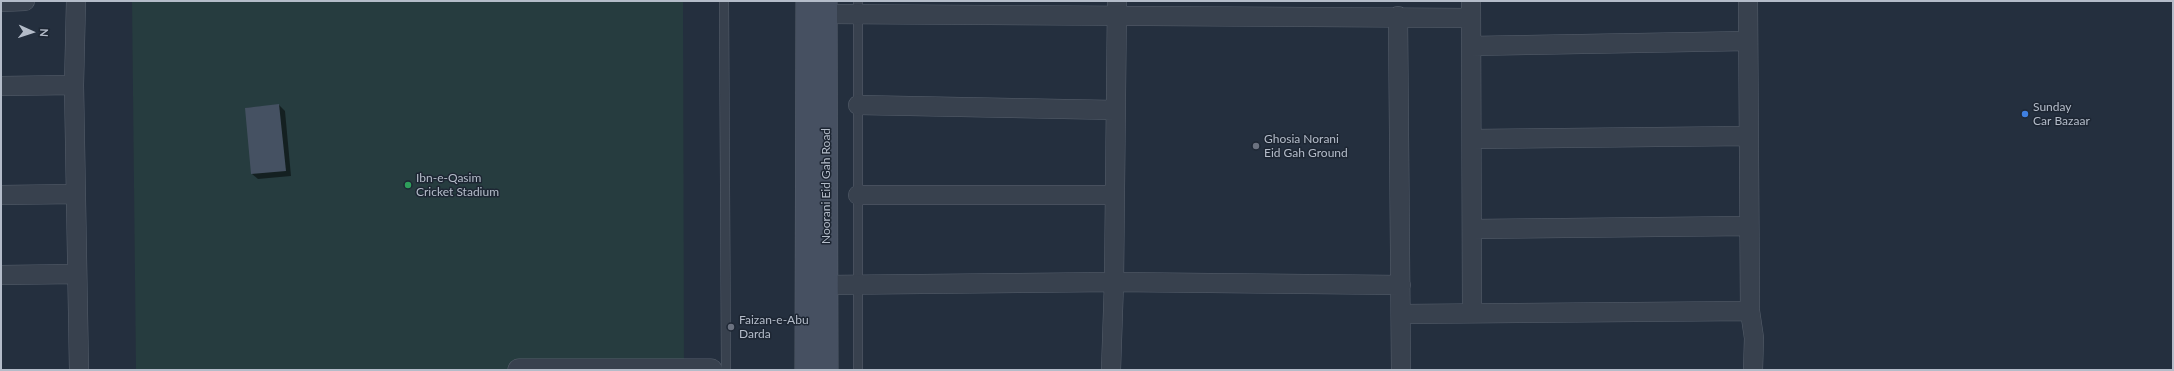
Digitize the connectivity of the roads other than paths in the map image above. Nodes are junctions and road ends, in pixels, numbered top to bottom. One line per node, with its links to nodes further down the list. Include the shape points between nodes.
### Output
1 (25, 1): 6 (street)
2 (76, 1): 14 (street)
3 (724, 1): 39 (lane)
4 (807, 1): 40 (main road, Noorani Eid Gah Road)
5 (1748, 1): 12 (street)
6 (1, 2)
7 (826, 8): 8 (street); 31 (main road, Noorani Eid Gah Road)
8 (858, 8): 9 (street); 16 (lane)
9 (1117, 9): 11 (street); 17 (street)
10 (1471, 9): 11 (street); 13 (street)
11 (1398, 16): 29 (street)
12 (1748, 41): 13 (street); 18 (street)
13 (1471, 46): 19 (street)
14 (74, 85): 15 (street); 20 (street)
15 (1, 86)
16 (858, 105): 17 (street); 22 (lane)
17 (1115, 110): 23 (street)
18 (1748, 136): 19 (street); 24 (street)
19 (1472, 139): 25 (street)
20 (76, 194): 21 (street); 26 (street)
21 (1, 195)
22 (858, 195): 23 (street); 30 (lane)
23 (1115, 195): 28 (street)
24 (1749, 226): 25 (street); 32 (street)
25 (1472, 229): 33 (street)
26 (77, 274): 27 (street); 35 (street)
27 (1, 275)
28 (1114, 282): 29 (street); 30 (street); 43 (street)
29 (1401, 284): 34 (street)
30 (858, 285): 31 (street); 42 (lane)
31 (826, 286): 41 (main road, Noorani Eid Gah Road)
32 (1750, 311): 33 (street); 45 (street, via 1754,338)
33 (1472, 312): 34 (street)
34 (1402, 314): 44 (street)
35 (78, 370)
36 (519, 370): 37 (street)
37 (700, 370): 38 (street)
38 (711, 370)
39 (726, 370)
40 (806, 370)
41 (827, 370)
42 (858, 370)
43 (1111, 370)
44 (1401, 370)
45 (1753, 370)

